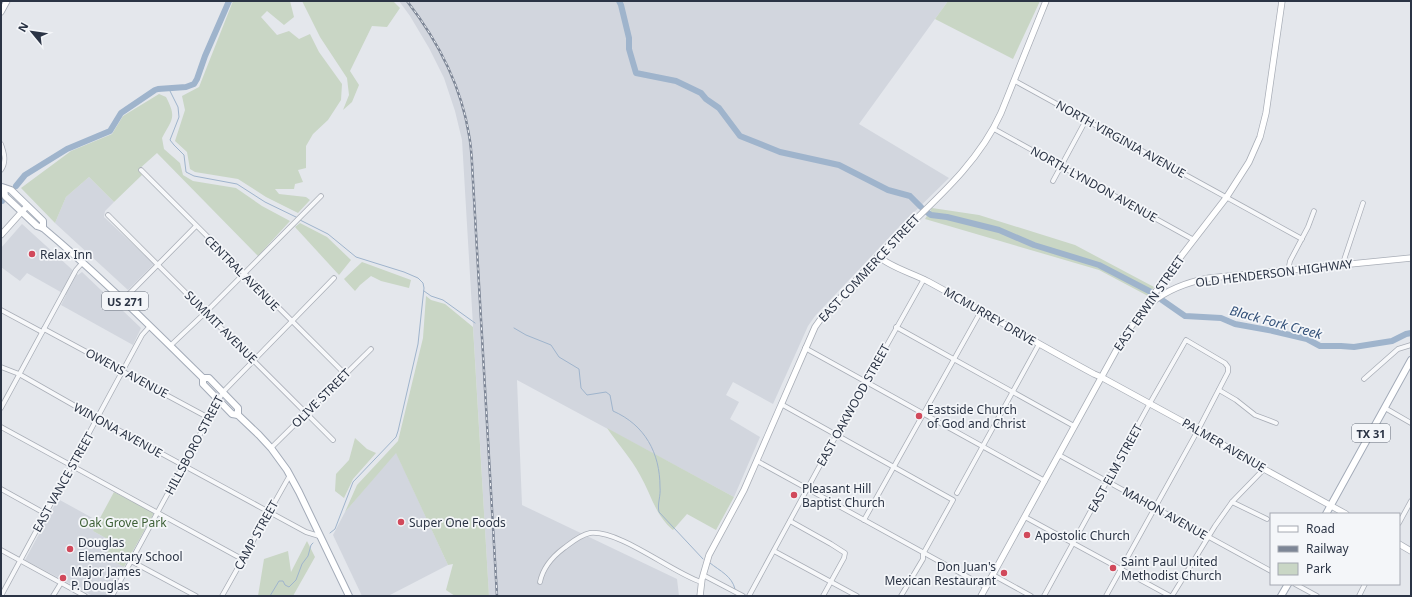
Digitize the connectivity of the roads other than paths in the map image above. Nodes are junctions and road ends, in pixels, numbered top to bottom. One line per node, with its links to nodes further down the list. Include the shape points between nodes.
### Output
1 (7, 1): 4 (street)
2 (1046, 1): 5 (street, EAST COMMERCE STREET)
3 (1282, 1): 15 (street, EAST ERWIN STREET, via 1262,130 1249,162)
4 (1, 12)
5 (1015, 81): 6 (street, NORTH VIRGINIA AVENUE); 7 (street, EAST COMMERCE STREET)
6 (1086, 120): 9 (street); 15 (street, NORTH VIRGINIA AVENUE)
7 (994, 129): 9 (street, NORTH LYNDON AVENUE); 26 (street, EAST COMMERCE STREET, via 967,167)
8 (1, 144): 10 (street, via 5,158)
9 (1061, 166): 12 (street); 25 (street, NORTH LYNDON AVENUE)
10 (1, 170)
11 (141, 170): 21 (street, CENTRAL AVENUE)
12 (1053, 181)
13 (2, 187): 17 (main road, US 271, via 11,190); 19 (main road, US 271, via 5,196)
14 (321, 196): 32 (street)
15 (1226, 198): 24 (street, NORTH VIRGINIA AVENUE); 25 (street, EAST ERWIN STREET)
16 (1363, 203): 30 (street)
17 (27, 206): 19 (street); 22 (main road, US 271, via 42,221)
18 (1314, 211): 24 (street)
19 (22, 212): 22 (main road, US 271, via 37,226); 23 (street)
20 (108, 215): 29 (street, SUMMIT AVENUE)
21 (196, 226): 29 (street); 32 (street, CENTRAL AVENUE)
22 (43, 228): 28 (main road, US 271)
23 (1, 235)
24 (1302, 239): 31 (street, via 1290,261)
25 (1194, 240): 35 (street, EAST ERWIN STREET)
26 (878, 256): 34 (street, MCMURREY DRIVE, via 888,264); 49 (street, EAST COMMERCE STREET, via 820,320)
27 (1411, 258): 30 (street, OLD HENDERSON HIGHWAY)
28 (83, 262): 37 (main road, US 271); 45 (street)
29 (158, 265): 37 (street); 41 (street, SUMMIT AVENUE)
30 (1343, 265): 31 (street, OLD HENDERSON HIGHWAY)
31 (1288, 271): 36 (street, OLD HENDERSON HIGHWAY, via 1209,278)
32 (244, 274): 41 (street); 42 (street, CENTRAL AVENUE)
33 (334, 278): 42 (street, HILLSBORO STREET)
34 (924, 279): 40 (street, MCMURREY DRIVE); 44 (street, EAST OAKWOOD STREET)
35 (1166, 280): 36 (street, via 1168,286); 38 (street, EAST ERWIN STREET)
36 (1175, 288): 38 (street, OLD HENDERSON HIGHWAY)
37 (124, 299): 43 (main road, US 271)
38 (1144, 309): 58 (street, EAST ERWIN STREET, via 1123,338)
39 (1, 310): 45 (street, OWENS AVENUE)
40 (981, 311): 46 (street, MCMURREY DRIVE); 51 (street)
41 (206, 312): 48 (street); 52 (street, SUMMIT AVENUE)
42 (291, 322): 52 (street, HILLSBORO STREET); 57 (street, CENTRAL AVENUE)
43 (150, 326): 48 (main road, US 271); 55 (street, EAST VANCE STREET, via 142,335)
44 (896, 327): 51 (street); 61 (street, EAST OAKWOOD STREET)
45 (43, 330): 55 (street, OWENS AVENUE); 56 (street)
46 (1039, 344): 58 (street, MCMURREY DRIVE); 64 (street)
47 (1411, 345): 60 (street, via 1398,349)
48 (170, 346): 59 (main road, US 271)
49 (805, 348): 61 (street); 67 (street, EAST COMMERCE STREET)
50 (371, 349): 57 (street, OLIVE STREET)
51 (954, 359): 64 (street); 71 (street)
52 (254, 360): 63 (street, HILLSBORO STREET); 70 (street, SUMMIT AVENUE)
53 (1411, 360): 69 (main road, TX 31)
54 (1, 367): 56 (street, WINONA AVENUE)
55 (123, 371): 73 (street, OWENS AVENUE); 74 (street, EAST VANCE STREET)
56 (19, 374): 68 (street); 74 (street, WINONA AVENUE)
57 (345, 374): 70 (street, OLIVE STREET)
58 (1101, 377): 66 (street, PALMER AVENUE); 77 (street, EAST ERWIN STREET)
59 (203, 378): 63 (main road, US 271, via 209,378); 65 (main road, US 271, via 203,384)
60 (1364, 379)
61 (866, 381): 71 (street); 80 (street, EAST OAKWOOD STREET)
62 (1219, 390): 66 (street, EAST ELM STREET, via 1229,370 1225,363 1186,340); 75 (street, via 1255,415); 79 (street)
63 (223, 392): 65 (street, HILLSBORO STREET); 72 (main road, US 271, via 238,408)
64 (1012, 392): 77 (street); 82 (street)
65 (219, 400): 72 (main road, US 271, via 232,414); 73 (street, HILLSBORO STREET)
66 (1150, 403): 79 (street, PALMER AVENUE); 92 (street, EAST ELM STREET)
67 (781, 404): 80 (street); 85 (street, EAST COMMERCE STREET)
68 (1, 408)
69 (1385, 408): 76 (street); 98 (main road, TX 31)
70 (306, 413): 81 (street, SUMMIT AVENUE); 83 (street, OLIVE STREET)
71 (924, 413): 82 (street); 88 (street)
72 (238, 415): 83 (main road, US 271)
73 (209, 418): 87 (street, HILLSBORO STREET)
74 (98, 419): 86 (street, EAST VANCE STREET); 87 (street, WINONA AVENUE)
75 (1276, 423)
76 (1411, 423)
77 (1074, 426): 84 (street, EAST ERWIN STREET)
78 (1, 427): 86 (street)
79 (1198, 430): 89 (street, PALMER AVENUE); 99 (street)
80 (837, 434): 88 (street); 94 (street, EAST OAKWOOD STREET)
81 (333, 440)
82 (983, 446): 91 (street); 95 (street)
83 (271, 448): 90 (main road, US 271)
84 (1059, 455): 91 (street, EAST ERWIN STREET); 92 (street, MAHON AVENUE)
85 (757, 461): 94 (street); 123 (street, EAST COMMERCE STREET, via 741,498 709,555)
86 (72, 465): 101 (street); 104 (street, EAST VANCE STREET)
87 (183, 466): 100 (street, WINONA AVENUE); 101 (street, HILLSBORO STREET)
88 (895, 466): 106 (street); 117 (street, via 953,500)
89 (1264, 469): 97 (street); 98 (street, PALMER AVENUE)
90 (290, 475): 100 (street, CAMP STREET); 110 (main road, US 271)
91 (1045, 481): 105 (street, EAST ERWIN STREET)
92 (1108, 481): 99 (street, MAHON AVENUE); 112 (street, EAST ELM STREET)
93 (1, 489): 104 (street)
94 (808, 489): 106 (street); 108 (street, EAST OAKWOOD STREET)
95 (957, 493)
96 (1411, 501): 109 (street)
97 (1232, 502): 107 (street); 111 (street)
98 (1331, 506): 102 (main road, TX 31); 103 (street, PALMER AVENUE)
99 (1155, 507): 111 (street, MAHON AVENUE); 121 (street)
100 (269, 512): 110 (street, WINONA AVENUE, via 306,532); 118 (street, CAMP STREET)
101 (158, 513): 118 (street); 120 (street, HILLSBORO STREET)
102 (1327, 513)
103 (1344, 513)
104 (46, 514): 119 (street, EAST VANCE STREET)
105 (1025, 517): 112 (street); 124 (street, EAST ERWIN STREET)
106 (864, 520): 117 (street)
107 (1268, 520)
108 (790, 521): 115 (street, EAST OAKWOOD STREET); 127 (street, via 845,554)
109 (1400, 521)
110 (319, 536): 139 (main road, US 271)
111 (1208, 536): 122 (street, MAHON AVENUE); 150 (street)
112 (1073, 543): 121 (street); 148 (street, EAST ELM STREET)
113 (1400, 545): 116 (street)
114 (1, 550): 119 (street)
115 (774, 551): 127 (street); 142 (street, EAST OAKWOOD STREET)
116 (1411, 551)
117 (923, 554): 132 (street); 145 (street, via 923,559)
118 (242, 559): 138 (street, CAMP STREET)
119 (20, 561): 128 (street); 133 (street, EAST VANCE STREET)
120 (131, 561): 136 (street, HILLSBORO STREET); 137 (street)
121 (1121, 569): 149 (street); 150 (street)
122 (1270, 570)
123 (703, 575): 126 (street, EAST COMMERCE STREET); 141 (street)
124 (993, 575): 132 (street, EAST ERWIN STREET); 147 (street)
125 (540, 582): 126 (street, via 545,568 558,553 580,537 594,533 627,543)
126 (701, 582): 140 (street, EAST COMMERCE STREET)
127 (831, 582): 143 (street); 144 (street)
128 (61, 583): 134 (street); 135 (street)
129 (1287, 585): 151 (main road)
130 (1297, 585): 152 (street)
131 (1364, 585): 153 (street)
132 (986, 587): 146 (street, EAST ERWIN STREET)
133 (1, 596)
134 (53, 596)
135 (85, 596)
136 (112, 596)
137 (196, 596)
138 (222, 596)
139 (349, 596)
140 (700, 596)
141 (743, 596)
142 (749, 596)
143 (823, 596)
144 (857, 596)
145 (901, 596)
146 (981, 596)
147 (1031, 596)
148 (1044, 596)
149 (1106, 596)
150 (1171, 596)
151 (1281, 596)
152 (1317, 596)
153 (1358, 596)

